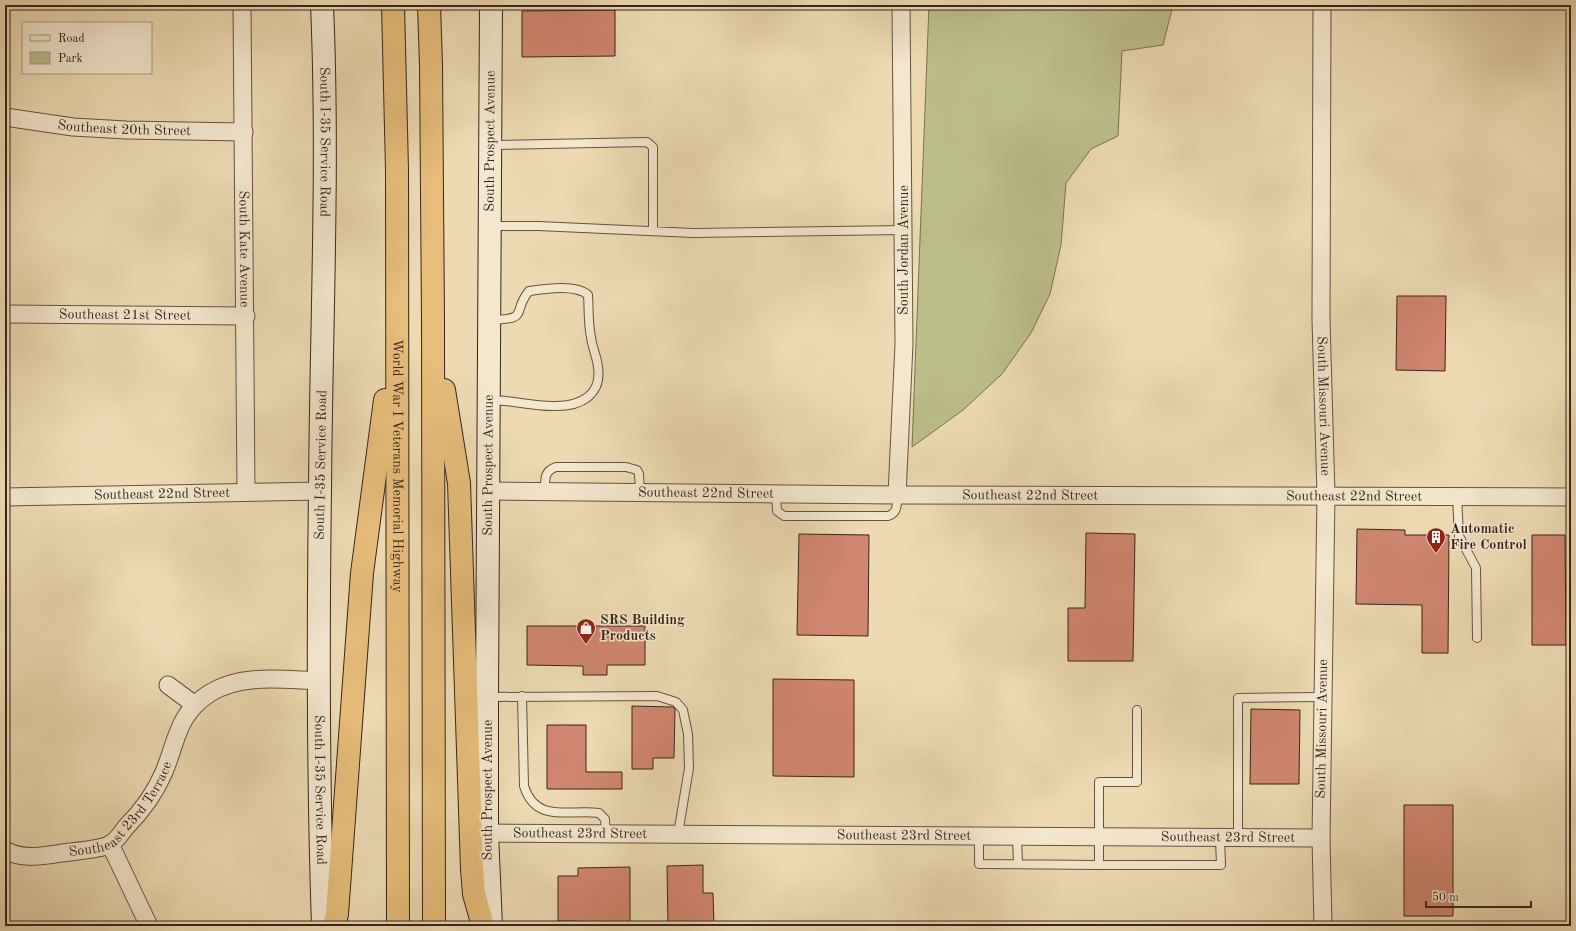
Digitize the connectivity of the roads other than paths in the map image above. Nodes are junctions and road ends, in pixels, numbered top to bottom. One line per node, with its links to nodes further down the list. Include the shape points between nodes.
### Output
1 (242, 5): 9 (street, South Kate Avenue)
2 (322, 5): 23 (main road, South I-35 Service Road, via 326,152)
3 (393, 5): 15 (highway, World War I Veterans Memorial Highway, via 397,170)
4 (429, 5): 17 (highway)
5 (901, 5): 12 (street, South Jordan Avenue)
6 (1322, 5): 27 (street, South Missouri Avenue, via 1321,320)
7 (493, 6): 10 (main road, South Prospect Avenue)
8 (5, 117): 9 (street, Southeast 20th Street, via 80,128)
9 (244, 132): 16 (street, South Kate Avenue)
10 (491, 145): 11 (main road, South Prospect Avenue); 13 (lane, via 647,142 653,147)
11 (490, 226): 13 (lane); 18 (main road, South Prospect Avenue)
12 (904, 230): 13 (lane, via 709,233); 26 (street, South Jordan Avenue, via 904,344)
13 (653, 231)
14 (5, 314): 16 (street, Southeast 21st Street)
15 (396, 315): 54 (highway, via 362,573 337,914); 55 (highway, World War I Veterans Memorial Highway)
16 (246, 316): 22 (street, South Kate Avenue)
17 (433, 320): 56 (highway); 57 (highway, via 459,483 472,869 474,894)
18 (490, 320): 19 (main road, South Prospect Avenue); 19 (lane, via 508,320 516,317 529,291 576,289 585,292 588,295 590,337 598,368 596,386 590,397 574,405 556,406)
19 (490, 400): 20 (main road, South Prospect Avenue)
20 (490, 491): 21 (street, Southeast 22nd Street); 35 (main road, South Prospect Avenue)
21 (545, 491): 24 (street, Southeast 22nd Street); 24 (lane, via 545,475 556,467 611,467 637,470)
22 (246, 492): 23 (street, Southeast 22nd Street); 29 (street, Southeast 22nd Street)
23 (320, 492): 32 (main road, South I-35 Service Road)
24 (640, 492): 25 (street, Southeast 22nd Street)
25 (776, 493): 26 (street, Southeast 22nd Street); 26 (lane, via 777,511 784,516 888,516 896,510)
26 (897, 495): 27 (street, Southeast 22nd Street)
27 (1326, 495): 28 (street, Southeast 22nd Street); 36 (street, South Missouri Avenue)
28 (1456, 496): 30 (street, Southeast 22nd Street); 31 (lane, via 1459,536 1476,568)
29 (5, 497)
30 (1571, 497)
31 (1477, 638)
32 (320, 681): 37 (street, Southeast 23rd Terrace, via 251,680 226,685); 53 (main road, South I-35 Service Road)
33 (168, 685): 37 (street)
34 (522, 696): 35 (lane); 40 (lane, via 657,696 676,702 683,710 688,734 690,768); 41 (lane, via 524,786 527,797 536,806 549,812 599,813 605,819)
35 (488, 697): 39 (main road, South Prospect Avenue)
36 (1323, 697): 46 (lane, via 1238,698); 47 (street, South Missouri Avenue)
37 (195, 705): 48 (street, Southeast 23rd Terrace, via 182,721 153,794 138,815)
38 (1137, 710): 44 (lane, via 1137,782 1099,782)
39 (488, 833): 41 (street, Southeast 23rd Street); 58 (main road, South Prospect Avenue)
40 (678, 834): 41 (street, Southeast 23rd Street); 42 (street, Southeast 23rd Street)
41 (606, 835)
42 (979, 836): 43 (street, Southeast 23rd Street); 50 (lane, via 979,864)
43 (1017, 836): 44 (street, Southeast 23rd Street); 50 (lane)
44 (1098, 837): 45 (street, Southeast 23rd Street); 51 (lane)
45 (1220, 838): 46 (street, Southeast 23rd Street); 51 (lane, via 1221,865)
46 (1238, 838): 47 (street, Southeast 23rd Street)
47 (1321, 838): 59 (street, South Missouri Avenue)
48 (110, 844): 49 (street, Southeast 23rd Terrace, via 53,854); 52 (street)
49 (6, 856)
50 (1018, 864): 51 (lane)
51 (1098, 865)
52 (149, 926)
53 (323, 926)
54 (334, 926)
55 (398, 926)
56 (434, 926)
57 (483, 926)
58 (490, 926)
59 (1323, 926)

